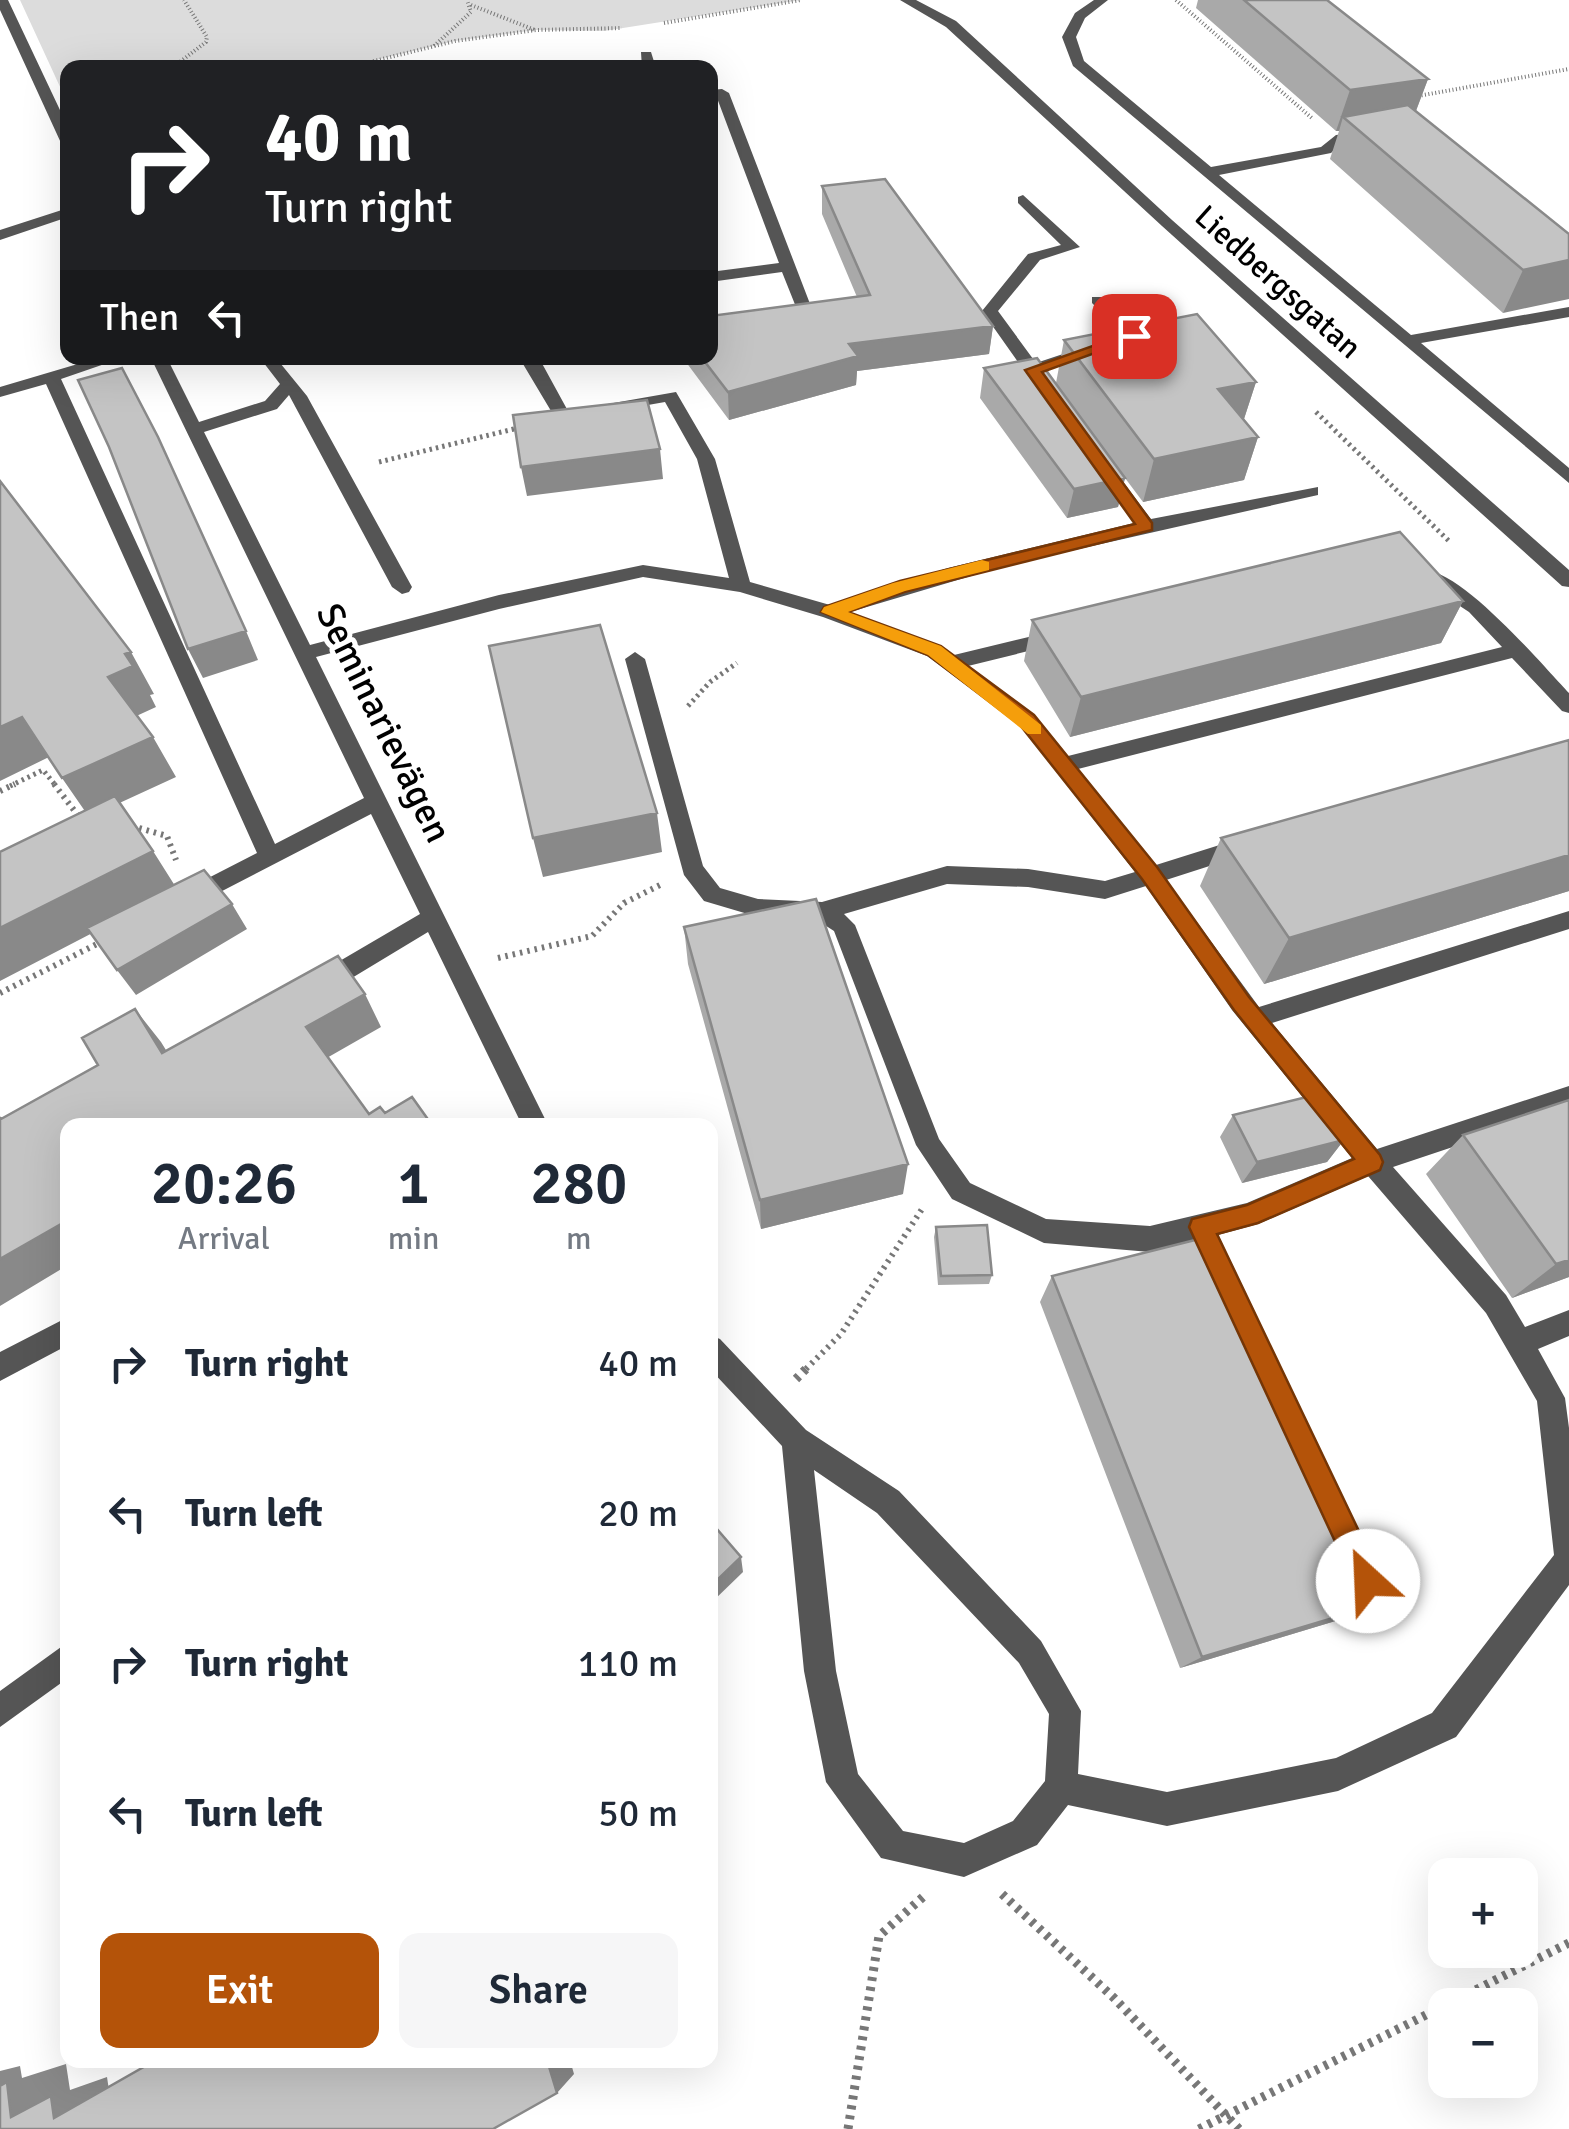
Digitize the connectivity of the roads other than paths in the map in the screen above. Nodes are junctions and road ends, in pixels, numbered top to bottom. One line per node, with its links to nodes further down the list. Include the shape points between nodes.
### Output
1 (2, 0): 7 (street)
2 (906, 0): 5 (street, Liedbergsgatan)
3 (1102, 0): 9 (street, via 1080,16 1069,37 1078,63)
4 (946, 1): 5 (street)
5 (952, 24): 34 (street, Liedbergsgatan)
6 (718, 93): 13 (street)
7 (60, 125)
8 (1381, 132): 9 (street, via 1336,139 1326,150)
9 (1205, 172): 18 (street)
10 (1023, 200): 23 (street, via 1072,247 1034,257 990,311)
11 (60, 215): 12 (street)
12 (0, 235)
13 (788, 267): 14 (street); 16 (street)
14 (718, 276)
15 (1098, 300): 23 (street, via 1134,336)
16 (804, 309)
17 (1569, 312): 18 (street)
18 (1407, 341): 30 (street)
19 (90, 365): 24 (street)
20 (164, 365): 28 (street, Seminarievägen)
21 (273, 365): 25 (street)
22 (535, 365): 36 (street, via 563,417 670,396 706,459)
23 (1032, 370): 27 (street)
24 (51, 376): 26 (street); 47 (street)
25 (288, 384): 28 (street, via 271,405); 35 (street)
26 (0, 392)
27 (1055, 402)
28 (195, 429): 40 (street, Seminarievägen)
29 (1089, 448): 32 (street)
30 (1569, 477)
31 (1312, 491): 32 (street)
32 (1146, 526): 37 (street, via 900,587)
33 (1415, 570): 39 (street, via 1476,607)
34 (1569, 581)
35 (402, 586)
36 (741, 586): 37 (street); 40 (street, via 644,571)
37 (830, 612): 42 (street)
38 (1084, 631): 42 (street)
39 (1516, 650): 43 (street); 44 (street)
40 (305, 653): 45 (street, Seminarievägen)
41 (635, 660): 50 (street, via 692,870 712,896 758,908)
42 (951, 662): 44 (street, via 1027,720)
43 (1569, 706)
44 (1063, 765): 48 (street)
45 (378, 801): 47 (street); 51 (street, Seminarievägen)
46 (1262, 842): 48 (street)
47 (270, 857): 49 (street)
48 (1149, 873): 50 (street, via 1104,890 946,875); 54 (street)
49 (184, 901)
50 (822, 910): 58 (street, via 844,925 929,1145 961,1191 1044,1230 1150,1239)
51 (434, 917): 53 (street); 56 (street, Seminarievägen)
52 (1569, 920): 54 (street)
53 (300, 996)
54 (1254, 1019): 57 (street)
55 (1569, 1097): 57 (street)
56 (532, 1118)
57 (1372, 1162): 58 (street, via 1249,1215); 61 (street, via 1496,1304)
58 (1201, 1227): 66 (street)
59 (1569, 1324): 61 (street)
60 (60, 1334): 63 (street)
61 (1518, 1342): 65 (street, via 1551,1398)
62 (718, 1357): 64 (street)
63 (0, 1367)
64 (796, 1440): 69 (street, via 888,1502 1030,1652 1065,1711); 69 (street, via 820,1672 843,1782 893,1846 964,1860 1025,1833)
65 (1569, 1558): 69 (street, via 1444,1725 1338,1774 1167,1809)
66 (1368, 1581)
67 (60, 1664): 68 (street)
68 (0, 1711)
69 (1061, 1787)

